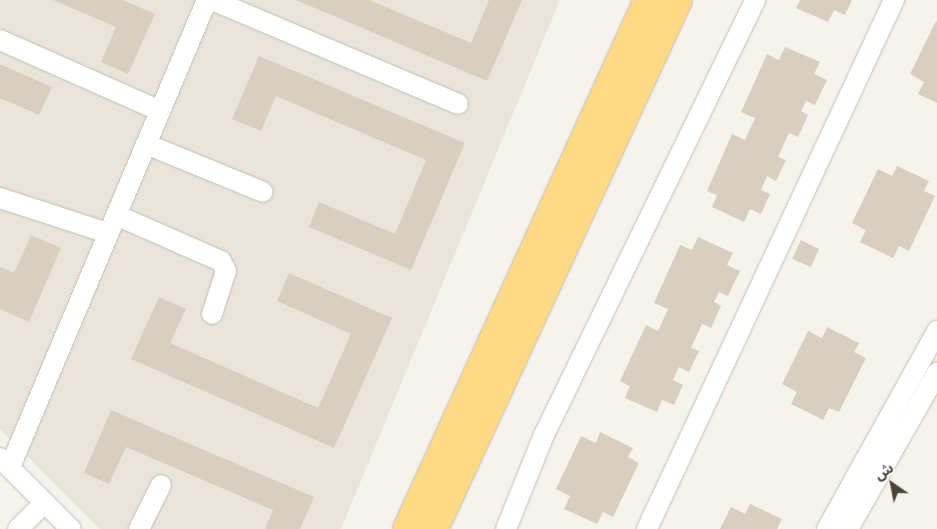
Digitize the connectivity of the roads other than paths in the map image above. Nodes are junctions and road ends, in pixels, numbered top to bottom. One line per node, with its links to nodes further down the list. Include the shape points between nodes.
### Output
1 (207, 0): 9 (street)
2 (212, 0): 8 (street)
3 (648, 0): 24 (highway)
4 (678, 0): 25 (highway)
5 (755, 0): 26 (street, via 544,435)
6 (894, 0): 27 (street)
7 (0, 40): 9 (street)
8 (458, 104)
9 (160, 111): 10 (street)
10 (146, 144): 11 (street); 13 (street)
11 (263, 192)
12 (0, 198): 14 (street)
13 (116, 215): 14 (street); 15 (street, via 226,266)
14 (108, 233): 18 (street)
15 (212, 314)
16 (937, 331): 28 (street)
17 (937, 373): 29 (street)
18 (5, 462): 20 (street)
19 (161, 485): 23 (street)
20 (44, 503): 21 (street); 22 (street)
21 (18, 529)
22 (71, 529)
23 (139, 529)
24 (407, 529)
25 (434, 529)
26 (506, 529)
27 (647, 529)
28 (827, 529)
29 (848, 529)

